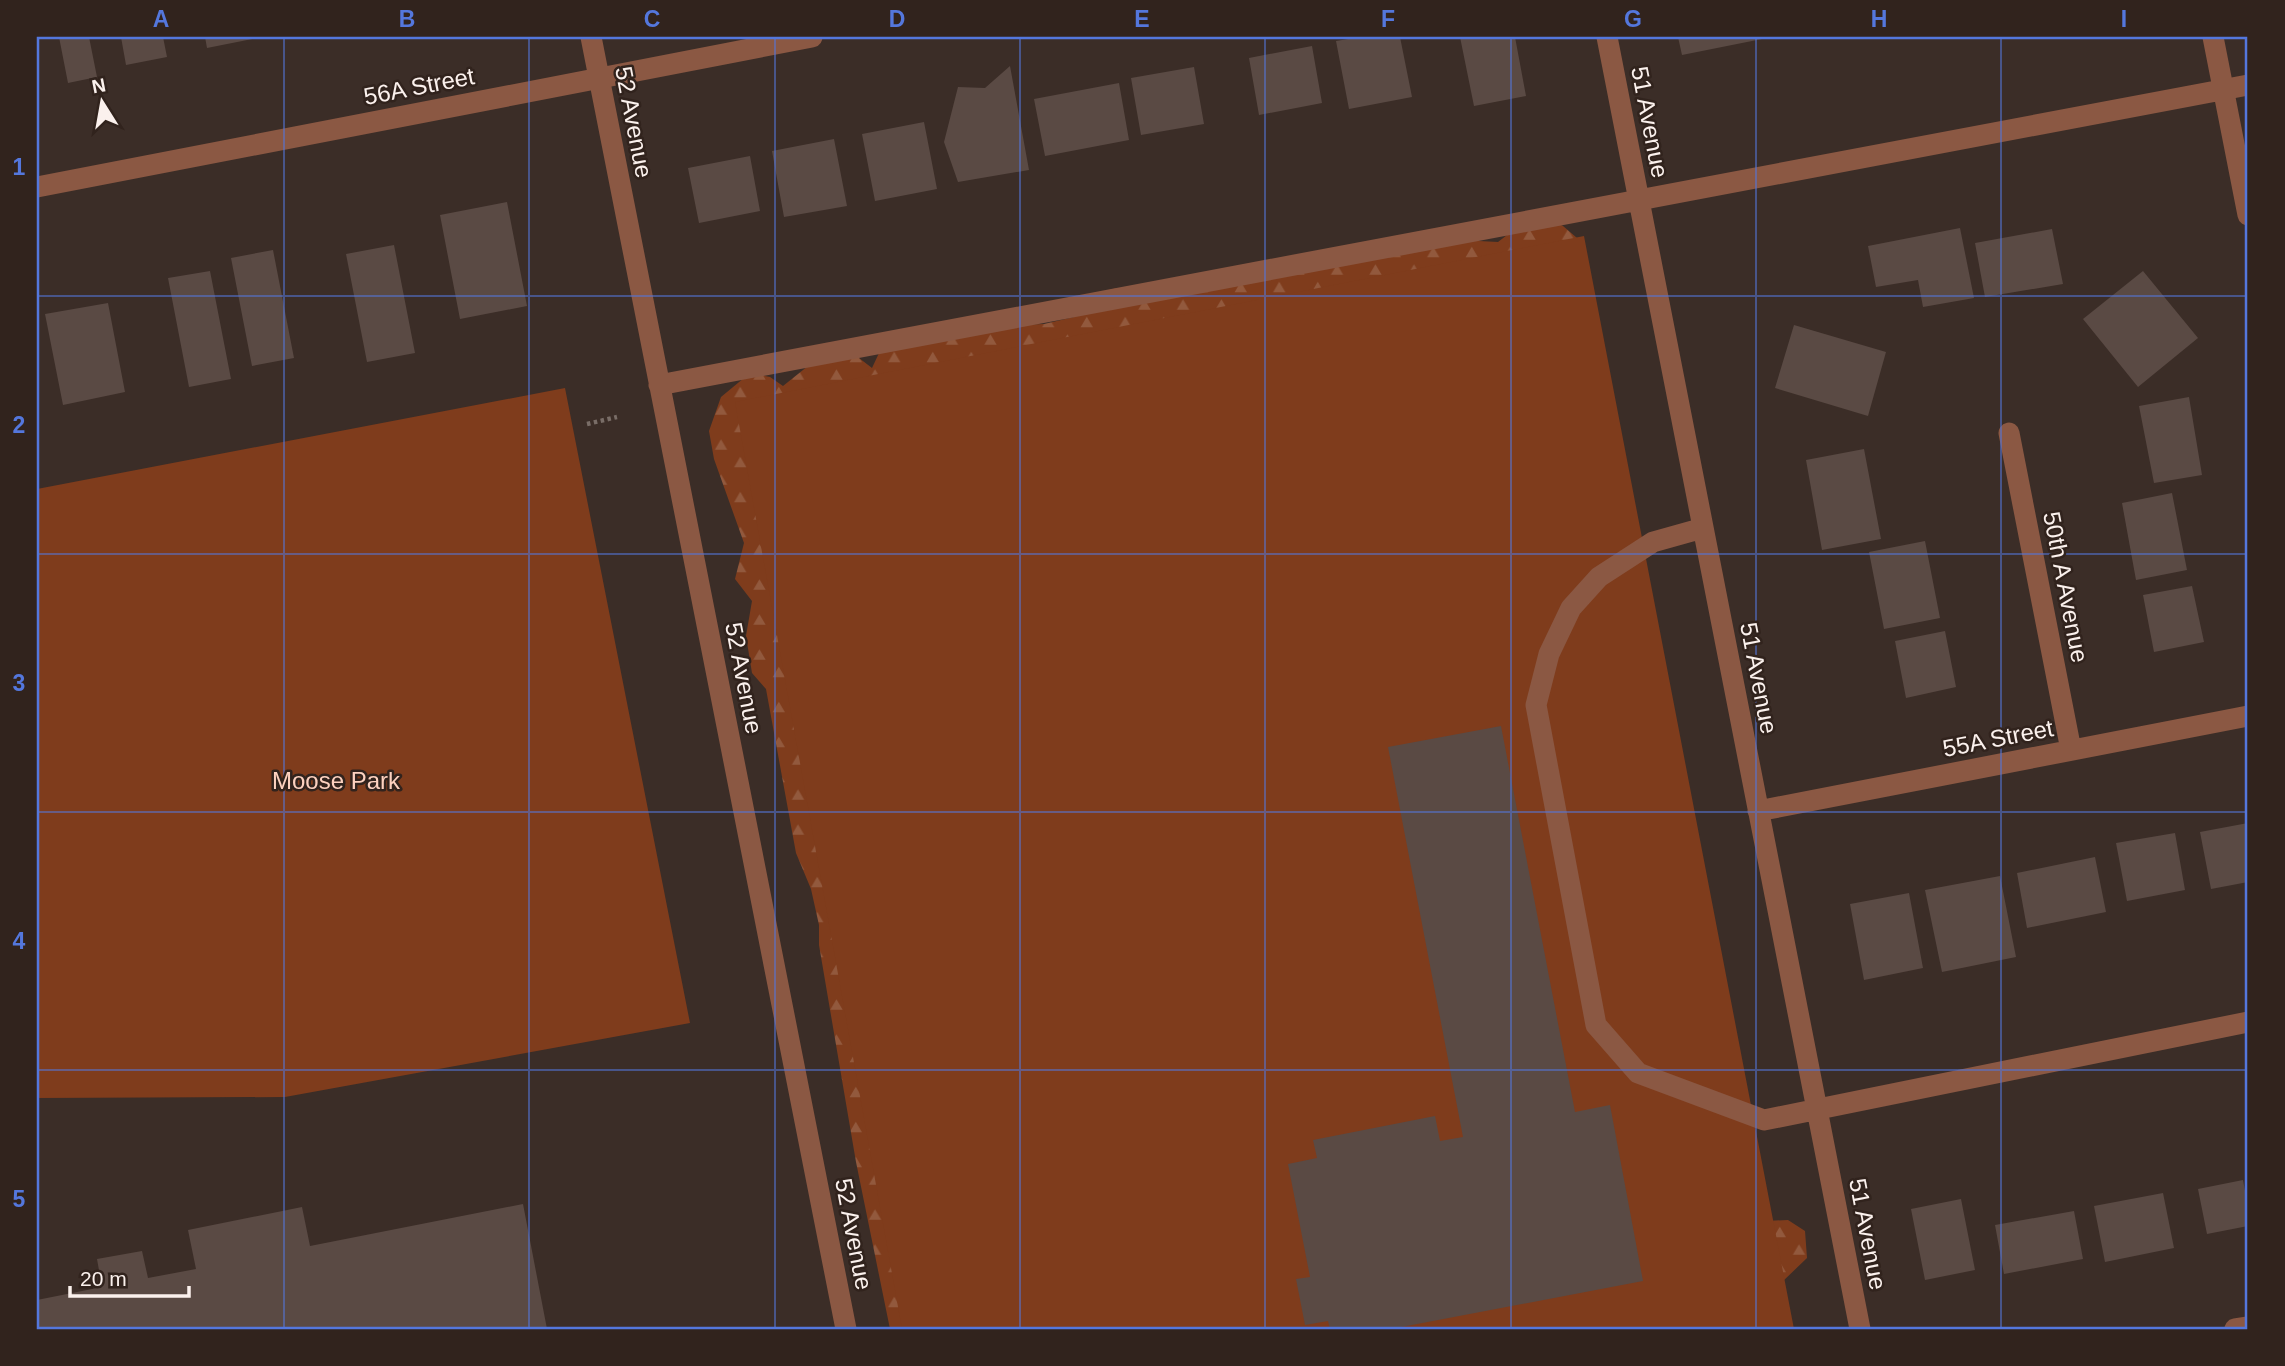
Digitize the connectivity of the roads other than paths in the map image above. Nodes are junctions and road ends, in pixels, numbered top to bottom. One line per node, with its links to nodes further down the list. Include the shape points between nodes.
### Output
1 (591, 37): 5 (street, 52 Avenue)
2 (812, 37): 5 (street, 56A Street)
3 (1606, 37): 9 (street, 51 Avenue)
4 (2213, 37): 7 (street)
5 (599, 78): 8 (street, 56A Street); 11 (street, 52 Avenue)
6 (2248, 85): 7 (street)
7 (2223, 89): 9 (street); 10 (street)
8 (37, 187)
9 (1639, 200): 11 (street); 13 (street, 51 Avenue)
10 (2248, 215)
11 (659, 385): 20 (street, 52 Avenue)
12 (2009, 433): 15 (street, 50th A Avenue)
13 (1703, 528): 16 (street, 51 Avenue); 18 (street, via 1653,541 1599,577 1571,608 1549,654 1536,705 1596,1025 1638,1073 1707,1100 1764,1120)
14 (2248, 716): 15 (street, 55A Street)
15 (2071, 750): 16 (street, 55A Street)
16 (1758, 811): 18 (street, 51 Avenue)
17 (2248, 1022): 18 (street)
18 (1817, 1110): 21 (street, 51 Avenue)
19 (2248, 1327): 22 (street)
20 (846, 1329)
21 (1860, 1329)
22 (2235, 1329)

